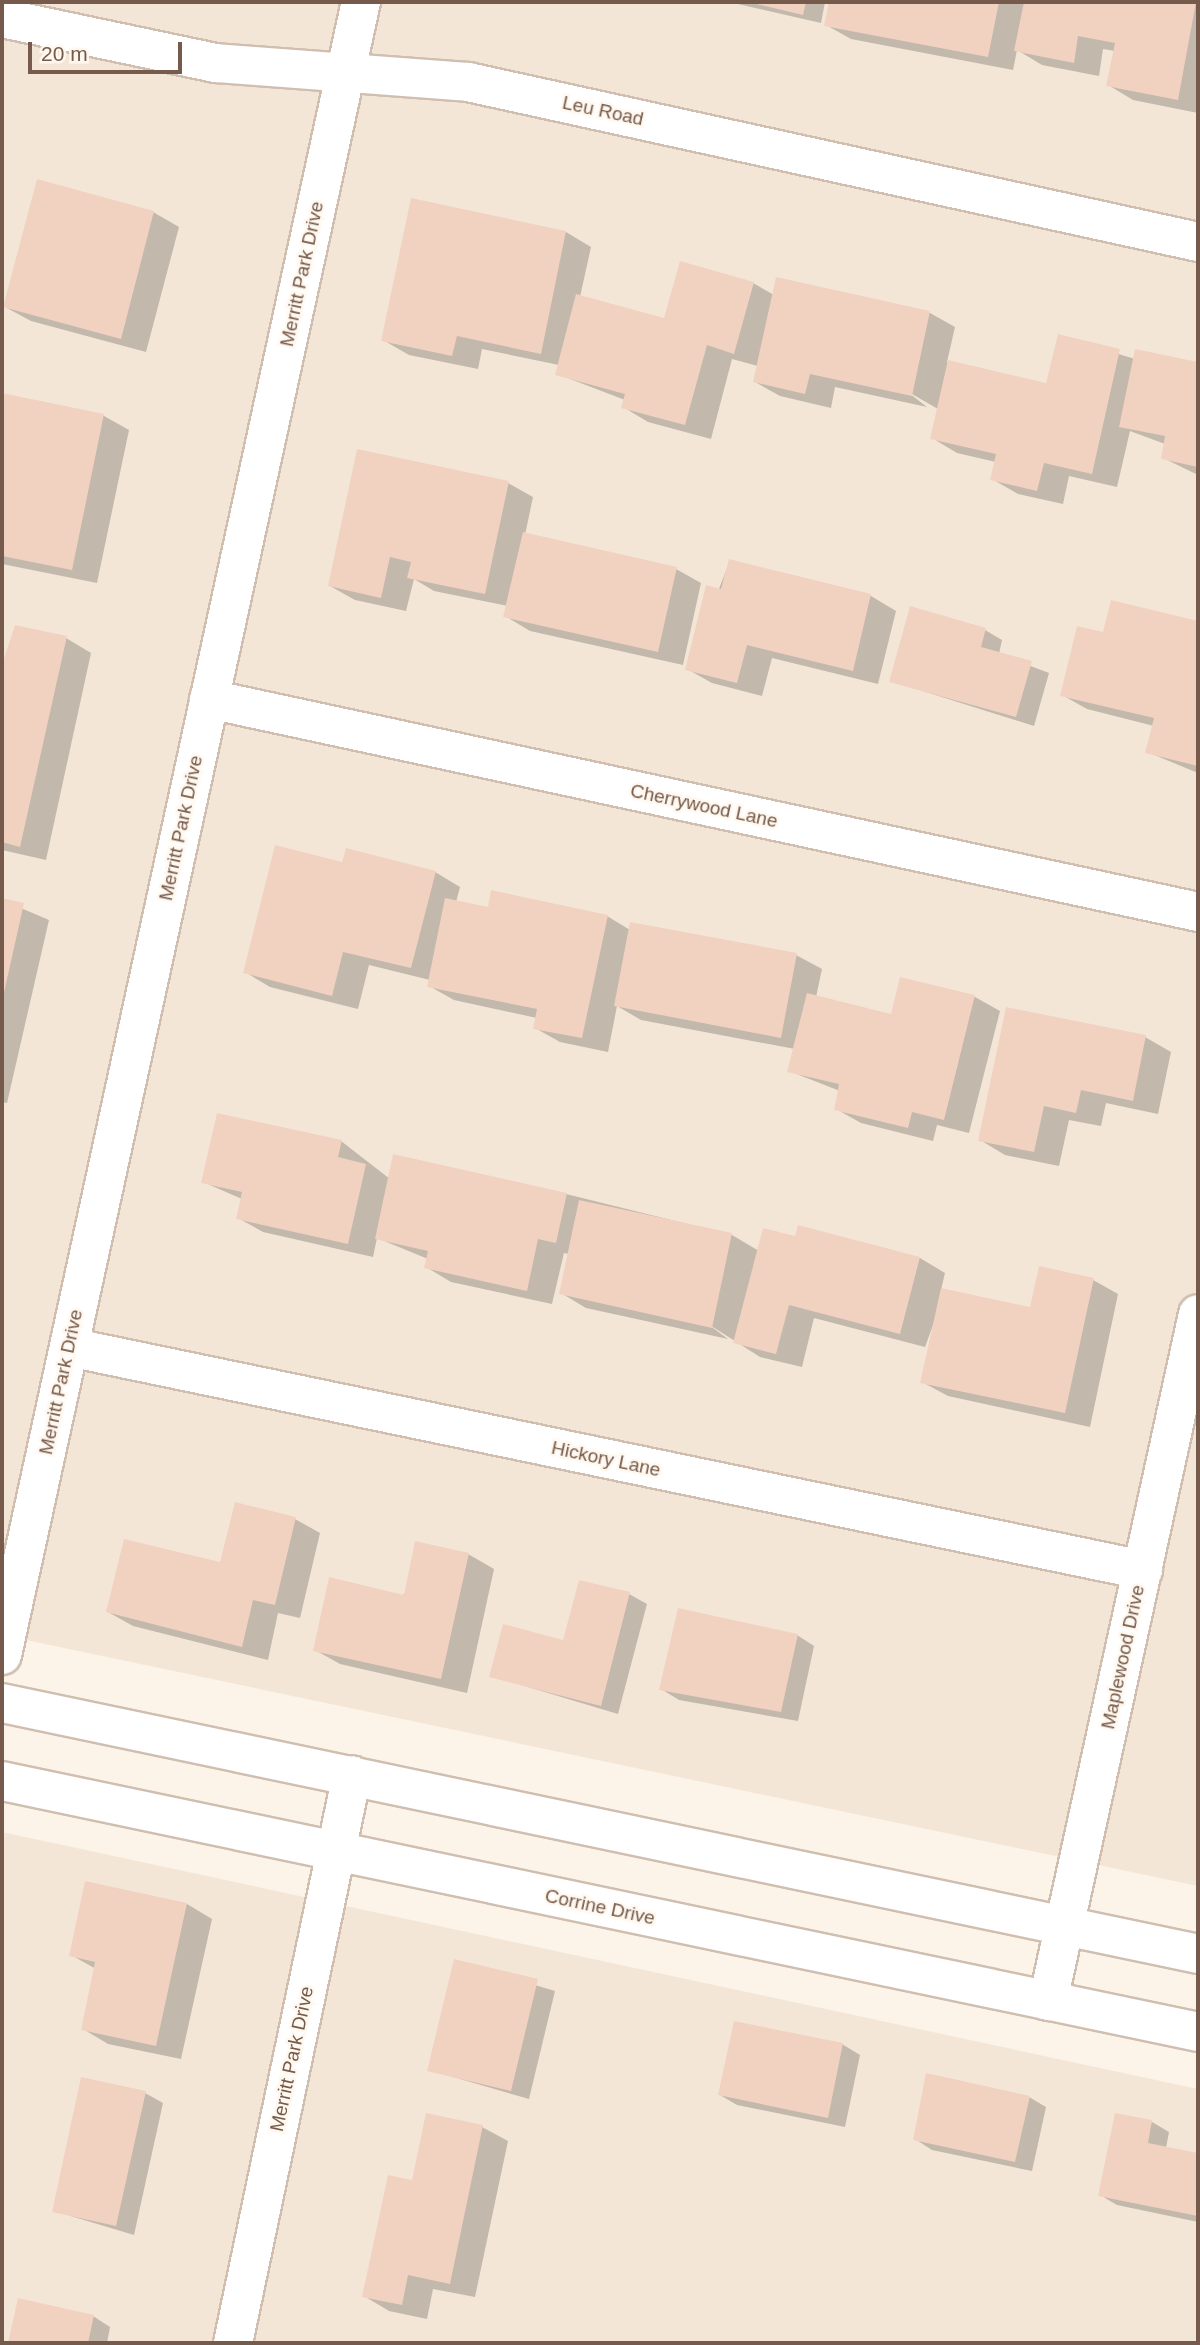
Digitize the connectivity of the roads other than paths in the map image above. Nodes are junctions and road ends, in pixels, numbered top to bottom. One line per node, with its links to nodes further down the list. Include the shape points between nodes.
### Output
1 (361, 2): 3 (street, Merritt Park Drive)
2 (2, 18): 3 (street, Leu Road, via 216,63)
3 (346, 70): 4 (street, Leu Road, via 468,82); 5 (street, Merritt Park Drive)
4 (1198, 242)
5 (209, 699): 6 (street, Cherrywood Lane); 8 (street, Merritt Park Drive)
6 (1198, 912)
7 (1198, 1314): 9 (street, Maplewood Drive)
8 (69, 1347): 9 (street, Hickory Lane); 10 (street, Merritt Park Drive)
9 (1143, 1570): 15 (street, Maplewood Drive)
10 (2, 1655)
11 (2, 1703): 12 (street)
12 (352, 1775): 14 (street, Merritt Park Drive); 15 (street)
13 (2, 1781): 14 (street, Corrine Drive)
14 (336, 1851): 17 (street, Corrine Drive); 19 (street, Merritt Park Drive)
15 (1064, 1926): 16 (street); 17 (street, Maplewood Drive)
16 (1198, 1954)
17 (1048, 2001): 18 (street, Corrine Drive)
18 (1198, 2032)
19 (233, 2343)

